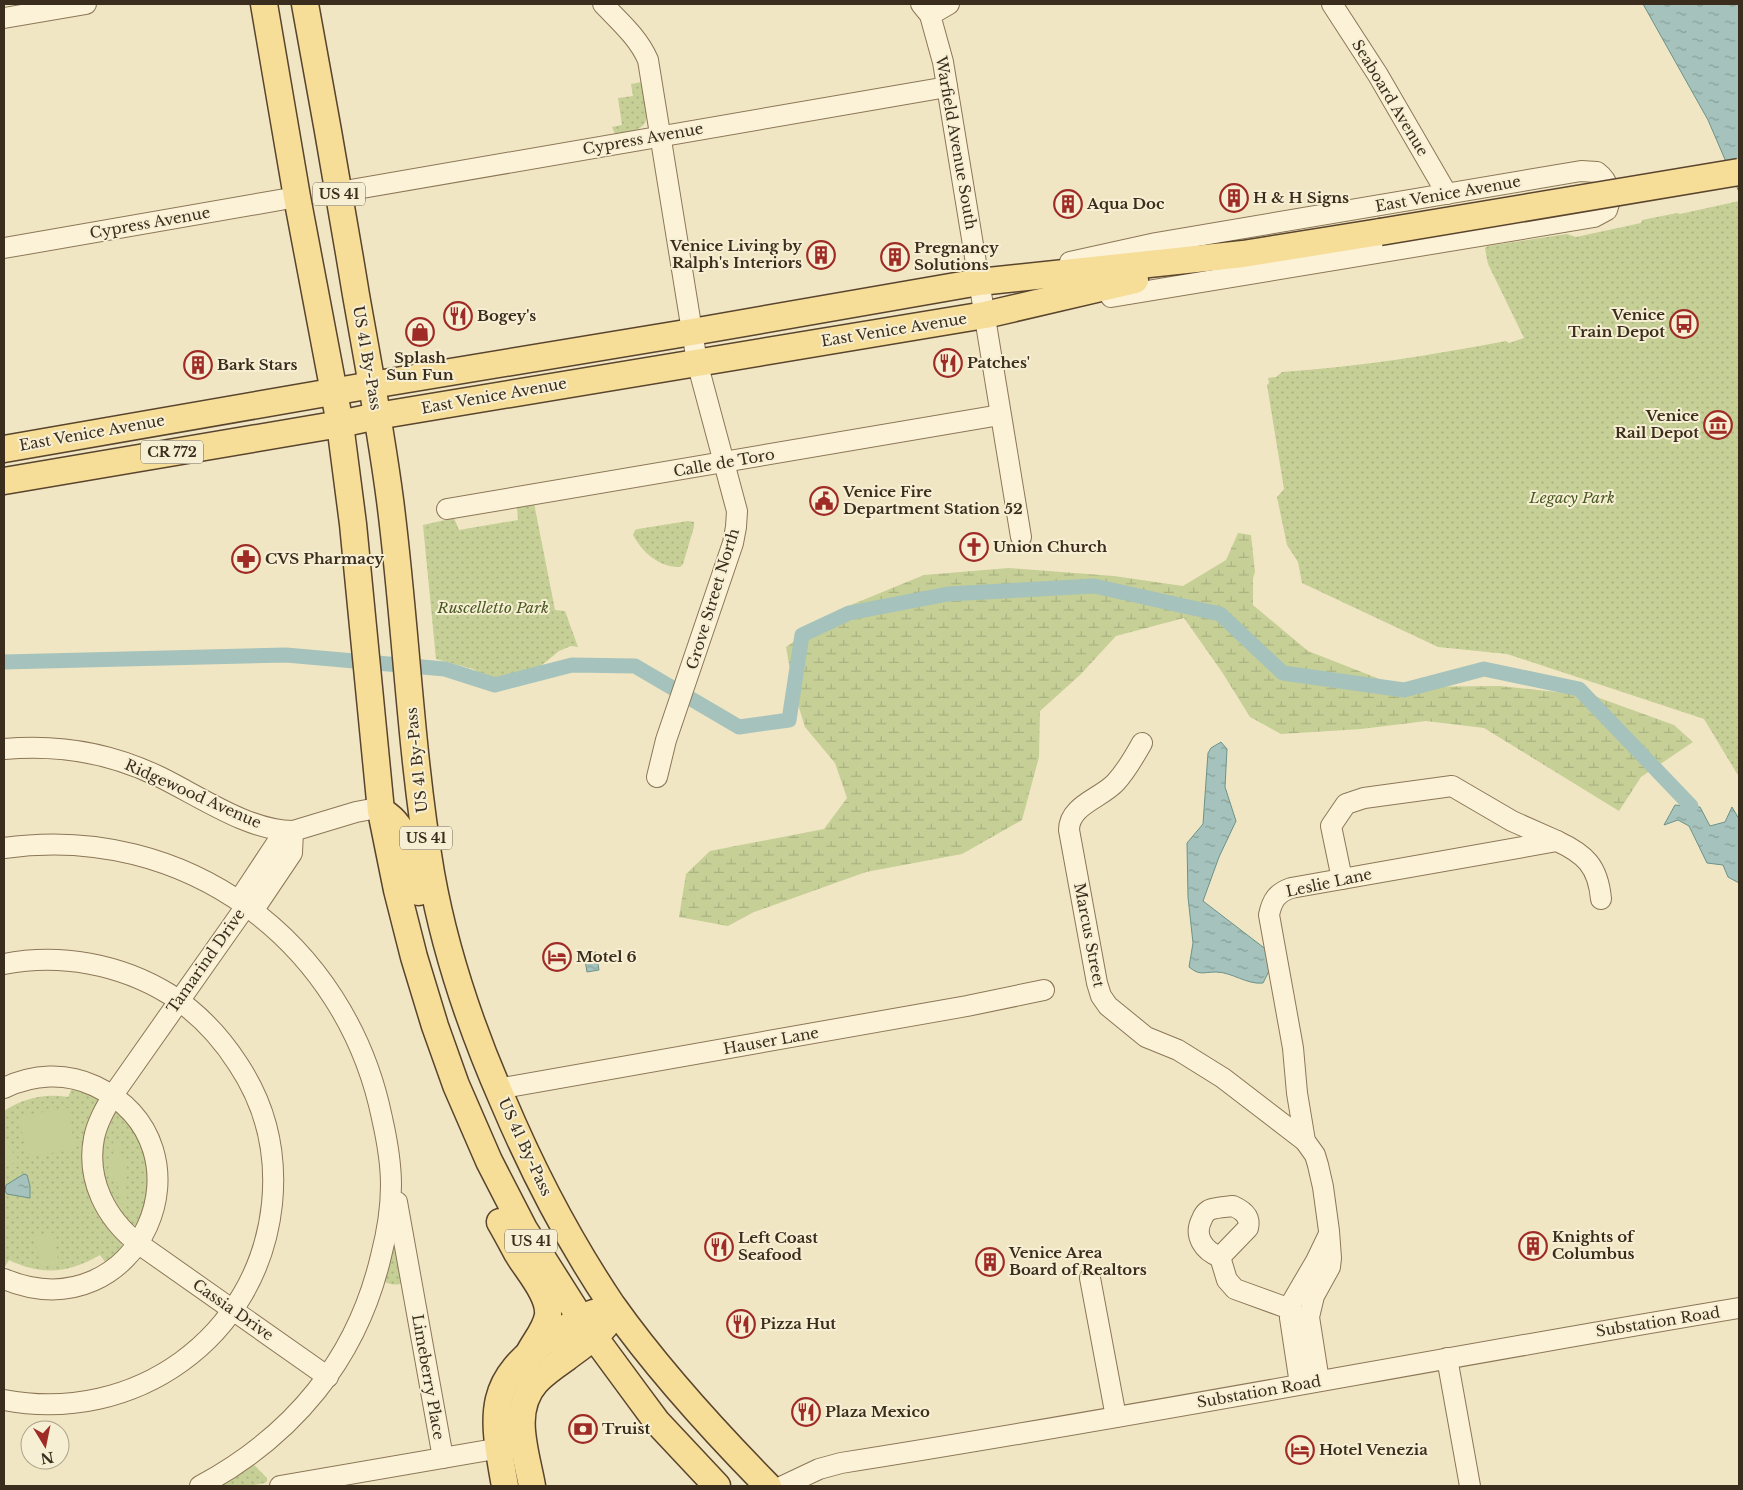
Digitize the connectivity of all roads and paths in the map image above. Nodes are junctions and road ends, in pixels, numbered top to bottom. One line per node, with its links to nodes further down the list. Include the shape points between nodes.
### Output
1 (86, 4): 8 (street)
2 (264, 4): 14 (main road, US 41)
3 (305, 4): 12 (main road, US 41 By-Pass / US 41)
4 (603, 4): 10 (street, Grove Street North, via 643,49 651,75)
5 (949, 4): 7 (street)
6 (1332, 4): 13 (street, Seaboard Avenue, via 1378,75)
7 (926, 9): 9 (street, Warfield Avenue South, via 939,47)
8 (4, 18)
9 (947, 87): 10 (street, Cypress Avenue); 17 (street, Warfield Avenue South)
10 (661, 136): 12 (street, Cypress Avenue); 19 (street, Grove Street North)
11 (1739, 172): 16 (main road, East Venice Avenue, bridge)
12 (338, 192): 21 (main road, US 41 By-Pass / US 41)
13 (1447, 194): 17 (street, East Venice Avenue, via 1156,243); 18 (street, East Venice Avenue, via 1590,171 1597,172 1608,183 1610,202 1607,210 1588,218 1169,288)
14 (297, 197): 15 (street, Cypress Avenue); 22 (main road, US 41)
15 (4, 248)
16 (1242, 254): 17 (main road, East Venice Avenue); 18 (main road, East Venice Avenue)
17 (979, 282): 18 (street, Warfield Avenue South); 19 (main road, East Venice Avenue)
18 (985, 315): 20 (main road, East Venice Avenue); 23 (street, Warfield Avenue South)
19 (692, 332): 20 (street, Grove Street North); 21 (main road, East Venice Avenue)
20 (697, 362): 24 (main road, East Venice Avenue); 27 (street, Grove Street North)
21 (372, 385): 22 (main road, East Venice Avenue / CR 772); 24 (main road, US 41 By-Pass / US 41)
22 (334, 392): 25 (main road, US 41); 26 (main road, East Venice Avenue / CR 772)
23 (1000, 415): 27 (street, Calle de Toro); 30 (street, Warfield Avenue South)
24 (377, 416): 25 (main road, East Venice Avenue / CR 772); 43 (main road, US 41 By-Pass / US 41, via 390,506 415,762 431,872)
25 (340, 424): 28 (main road, East Venice Avenue / CR 772); 34 (main road, US 41)
26 (4, 449)
27 (723, 463): 29 (street, Calle de Toro); 33 (street, Grove Street North, via 736,507 736,528)
28 (4, 481)
29 (447, 509)
30 (1022, 537)
31 (1142, 743): 50 (street, Marcus Street, via 1128,769 1115,784 1078,810 1069,822 1101,996 1108,1006 1146,1037 1178,1050 1223,1078)
32 (4, 749): 35 (street, Ridgewood Avenue, via 53,748 106,757 153,774 250,822)
33 (657, 777)
34 (381, 811): 35 (street, Tamarind Drive, via 372,809 350,813); 41 (main road, US 41, via 396,890); 43 (main road, via 395,821 405,836 433,939)
35 (293, 831): 40 (street, Tamarind Drive, via 276,844 243,894)
36 (1557, 841): 38 (street, Leslie Lane); 38 (street, via 1512,821 1452,786 1364,798 1346,804 1331,826); 39 (street, via 1576,850 1590,864 1597,877)
37 (4, 848): 40 (street, via 75,845 134,854 201,879)
38 (1342, 879): 50 (street, Leslie Lane, via 1282,892 1275,898 1269,915 1293,1048 1296,1093)
39 (1601, 899)
40 (246, 906): 45 (street, Tamarind Drive); 51 (street, via 301,954 346,1017 364,1054 372,1080)
41 (414, 958): 46 (main road, US 41); 48 (main road, via 440,992 470,1068 480,1081)
42 (4, 964): 45 (street, via 40,960 91,964 137,978)
43 (453, 967): 48 (main road, US 41 By-Pass / US 41, via 472,1028)
44 (1044, 990): 48 (street, Hauser Lane)
45 (179, 1000): 49 (street, Tamarind Drive); 60 (street, via 216,1034 243,1070 258,1098 270,1143 274,1176 269,1224 255,1270)
46 (456, 1085): 61 (main road, US 41, via 508,1200); 62 (main road, via 462,1145 495,1213 546,1303 546,1325)
47 (4, 1088): 49 (street, via 33,1078 63,1076 84,1081)
48 (497, 1089): 57 (main road, US 41 By-Pass / US 41, via 524,1152 556,1212)
49 (113, 1095): 53 (street, via 142,1126 156,1164 156,1204); 53 (street, Tamarind Drive, via 94,1138 95,1177 110,1214 120,1228)
50 (1305, 1141): 52 (street, Leslie Lane, via 1315,1155 1324,1186)
51 (390, 1163): 64 (street, via 391,1200 379,1266 356,1329); 70 (street, Limeberry Place)
52 (1330, 1231): 59 (street); 65 (street, Leslie Lane, via 1330,1267 1314,1296 1309,1317)
53 (139, 1244): 56 (street, via 107,1273 77,1286 35,1288); 60 (street, Cassia Drive)
54 (1220, 1257): 59 (street, via 1227,1280 1235,1289)
55 (1090, 1278): 67 (street)
56 (4, 1279)
57 (614, 1307): 61 (main road, via 590,1314); 76 (main road, US 41 By-Pass / US 41, via 677,1389)
58 (1739, 1308): 63 (street, Substation Road)
59 (1290, 1309): 65 (street)
60 (233, 1310): 64 (street, Cassia Drive); 66 (street, via 214,1333 182,1362 131,1390 89,1402 60,1405)
61 (588, 1328): 62 (main road); 68 (main road, via 529,1392 521,1417); 75 (main road, US 41, via 657,1422)
62 (529, 1353): 69 (main road, via 508,1376 500,1392 496,1417)
63 (1447, 1358): 65 (street, Substation Road); 78 (street)
64 (328, 1377): 71 (street, via 294,1417 255,1452)
65 (1310, 1383): 67 (street, Substation Road)
66 (4, 1400)
67 (1116, 1417): 77 (street, Substation Road, via 841,1463)
68 (524, 1444): 69 (street); 74 (main road)
69 (498, 1448): 70 (street); 73 (main road)
70 (443, 1458): 72 (street, Limeberry Place)
71 (200, 1486)
72 (280, 1486)
73 (505, 1486)
74 (532, 1486)
75 (717, 1486)
76 (768, 1486)
77 (783, 1486)
78 (1470, 1486)

